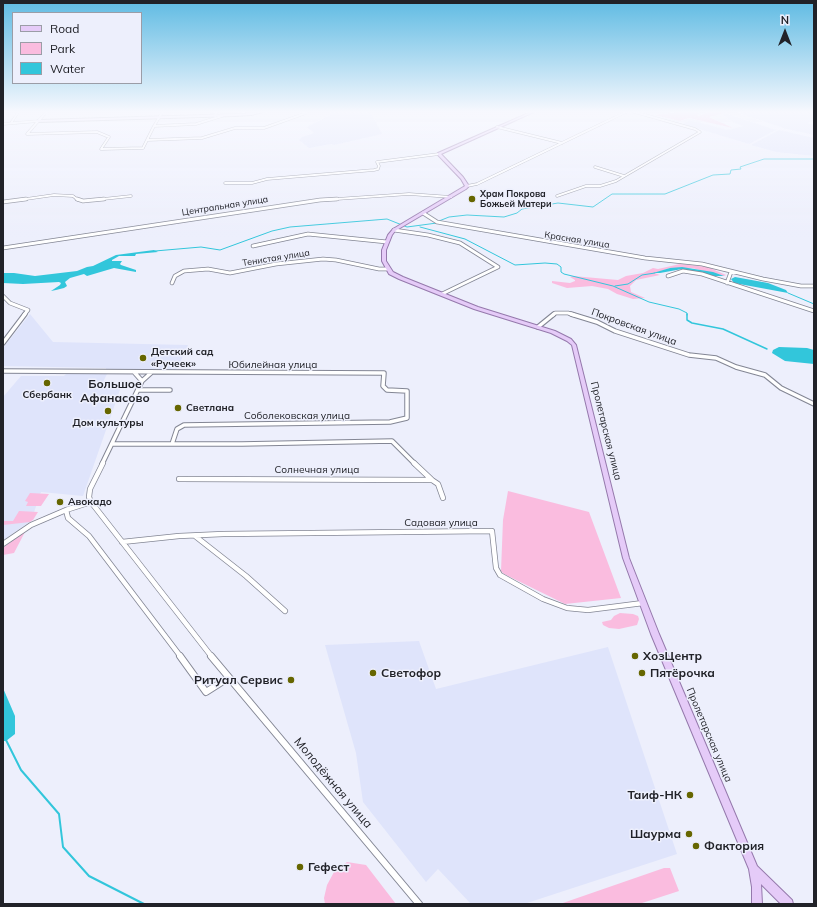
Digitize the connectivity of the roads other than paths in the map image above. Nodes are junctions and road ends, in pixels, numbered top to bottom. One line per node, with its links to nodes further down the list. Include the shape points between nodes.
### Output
1 (541, 153): 7 (street, via 477,184)
2 (663, 153): 5 (street)
3 (439, 154): 6 (street, via 377,162 378,169 374,170 272,178 252,183); 7 (main road)
4 (595, 167): 5 (street)
5 (624, 176): 9 (street, via 600,186 586,186)
6 (225, 183)
7 (467, 186): 10 (main road)
8 (131, 196): 11 (street, via 83,201 74,196 54,195)
9 (557, 196)
10 (451, 197): 12 (main road); 16 (street, Центральная улица, via 409,194 320,200)
11 (3, 202)
12 (423, 213): 13 (main road); 18 (street, Красная улица, via 437,222 645,258 702,264)
13 (399, 226): 14 (main road); 23 (street, via 460,243 498,268)
14 (387, 242): 15 (street, Тенистая улица, via 308,234); 17 (main road, via 384,255)
15 (253, 246)
16 (3, 248)
17 (387, 269): 20 (street, Тенистая улица, via 323,259 276,264 230,273 208,270 184,271 175,276); 23 (main road, Пролетарская улица, via 401,278)
18 (731, 272): 21 (street); 22 (street, Красная улица)
19 (668, 276): 21 (street, via 683,271 693,272)
20 (172, 283)
21 (727, 283): 25 (street)
22 (814, 286)
23 (442, 294): 26 (main road, Пролетарская улица, via 476,308)
24 (3, 296): 27 (street, via 10,303 28,310)
25 (814, 311)
26 (538, 327): 35 (street, Покровская улица, via 555,312 568,313 689,355 716,358 765,375 781,388); 46 (main road, Пролетарская улица, via 558,334 574,345 626,558)
27 (3, 342)
28 (3, 371): 29 (street, Юбилейная улица)
29 (133, 372): 30 (street, Юбилейная улица); 31 (street)
30 (153, 372): 31 (street); 34 (street, Юбилейная улица, via 384,373 383,386 387,390)
31 (142, 381): 32 (street)
32 (139, 390): 33 (street); 36 (street)
33 (170, 390)
34 (407, 391): 37 (street, Соболековская улица, via 407,418 372,424 184,425 177,429)
35 (814, 404)
36 (112, 444): 37 (street); 41 (street, via 90,489)
37 (172, 444): 39 (street, via 392,441)
38 (180, 479): 39 (street, Солнечная улица)
39 (432, 480): 40 (street, via 438,484)
40 (443, 498)
41 (91, 502): 42 (street); 44 (street, Молодёжная улица)
42 (66, 510): 45 (street, via 31,525); 48 (street, via 68,518 89,536 206,692)
43 (195, 536): 44 (street); 46 (street, Садовая улица, via 492,532 496,568 500,575 543,598 567,608 588,610); 47 (street)
44 (122, 542): 48 (street, Молодёжная улица)
45 (3, 544)
46 (642, 603): 49 (main road, Пролетарская улица)
47 (285, 611)
48 (228, 678): 50 (street, Молодёжная улица)
49 (754, 869): 51 (main road); 52 (main road)
50 (419, 904)
51 (757, 904)
52 (788, 904)

